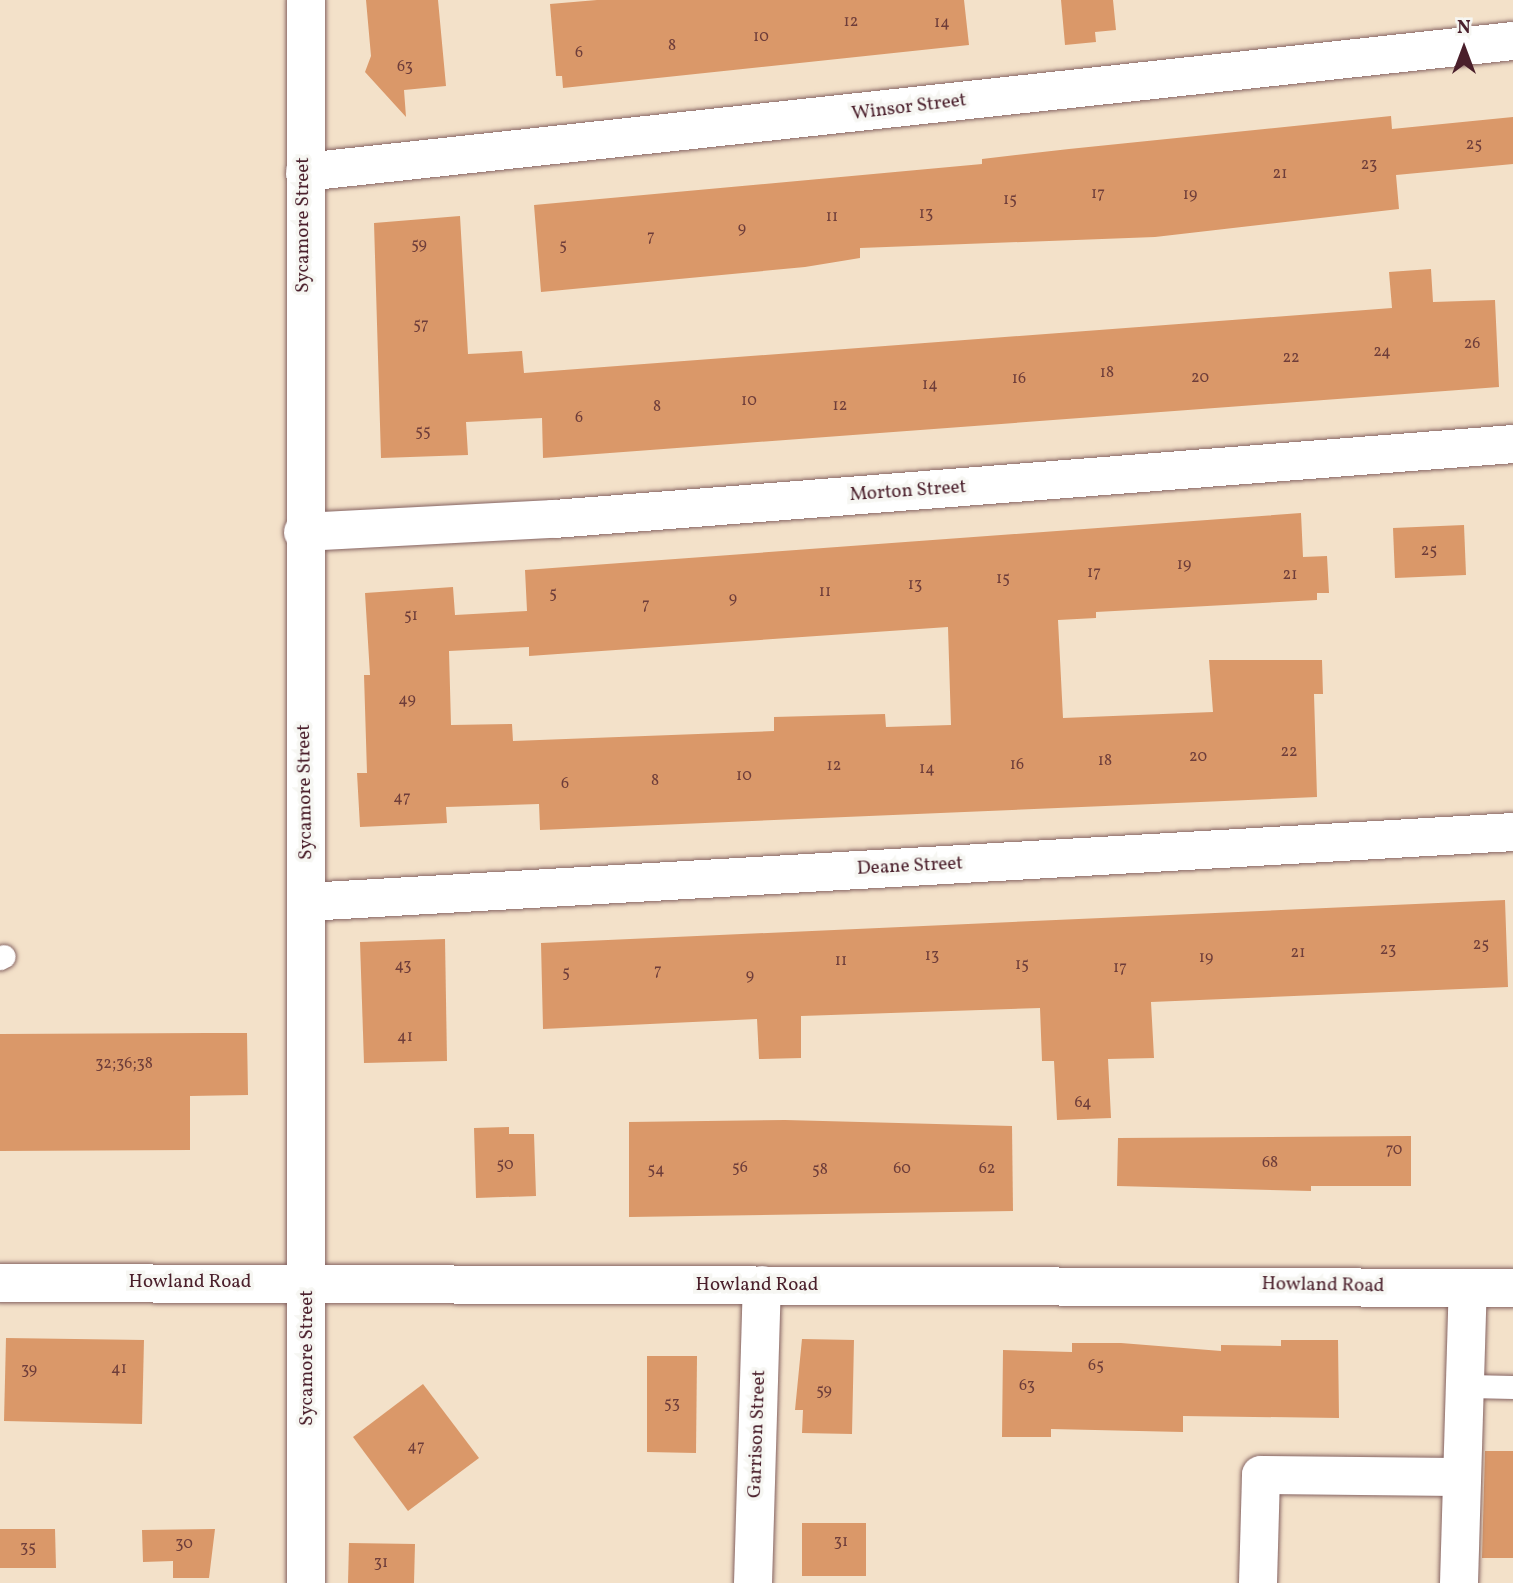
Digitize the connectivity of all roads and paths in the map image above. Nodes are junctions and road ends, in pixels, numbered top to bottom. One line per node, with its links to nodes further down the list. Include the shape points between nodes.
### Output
1 (306, 0): 3 (street, Sycamore Street)
2 (1513, 41): 3 (street, Winsor Street)
3 (305, 172): 5 (street, Sycamore Street)
4 (1513, 444): 5 (street, Morton Street, via 554,519)
5 (303, 531): 7 (street, Sycamore Street)
6 (1513, 832): 7 (street, Deane Street)
7 (307, 902): 9 (street, Sycamore Street)
8 (0, 1283): 9 (street, Howland Road)
9 (308, 1283): 10 (street, Howland Road); 16 (street, Sycamore Street)
10 (762, 1285): 11 (street, Howland Road); 17 (street, Garrison Street)
11 (1468, 1288): 12 (street, Howland Road); 13 (street)
12 (1513, 1288)
13 (1469, 1386): 14 (lane); 15 (street)
14 (1513, 1387)
15 (1460, 1477): 18 (street, via 1261,1475); 19 (street)
16 (306, 1583)
17 (753, 1583)
18 (1258, 1583)
19 (1459, 1583)

